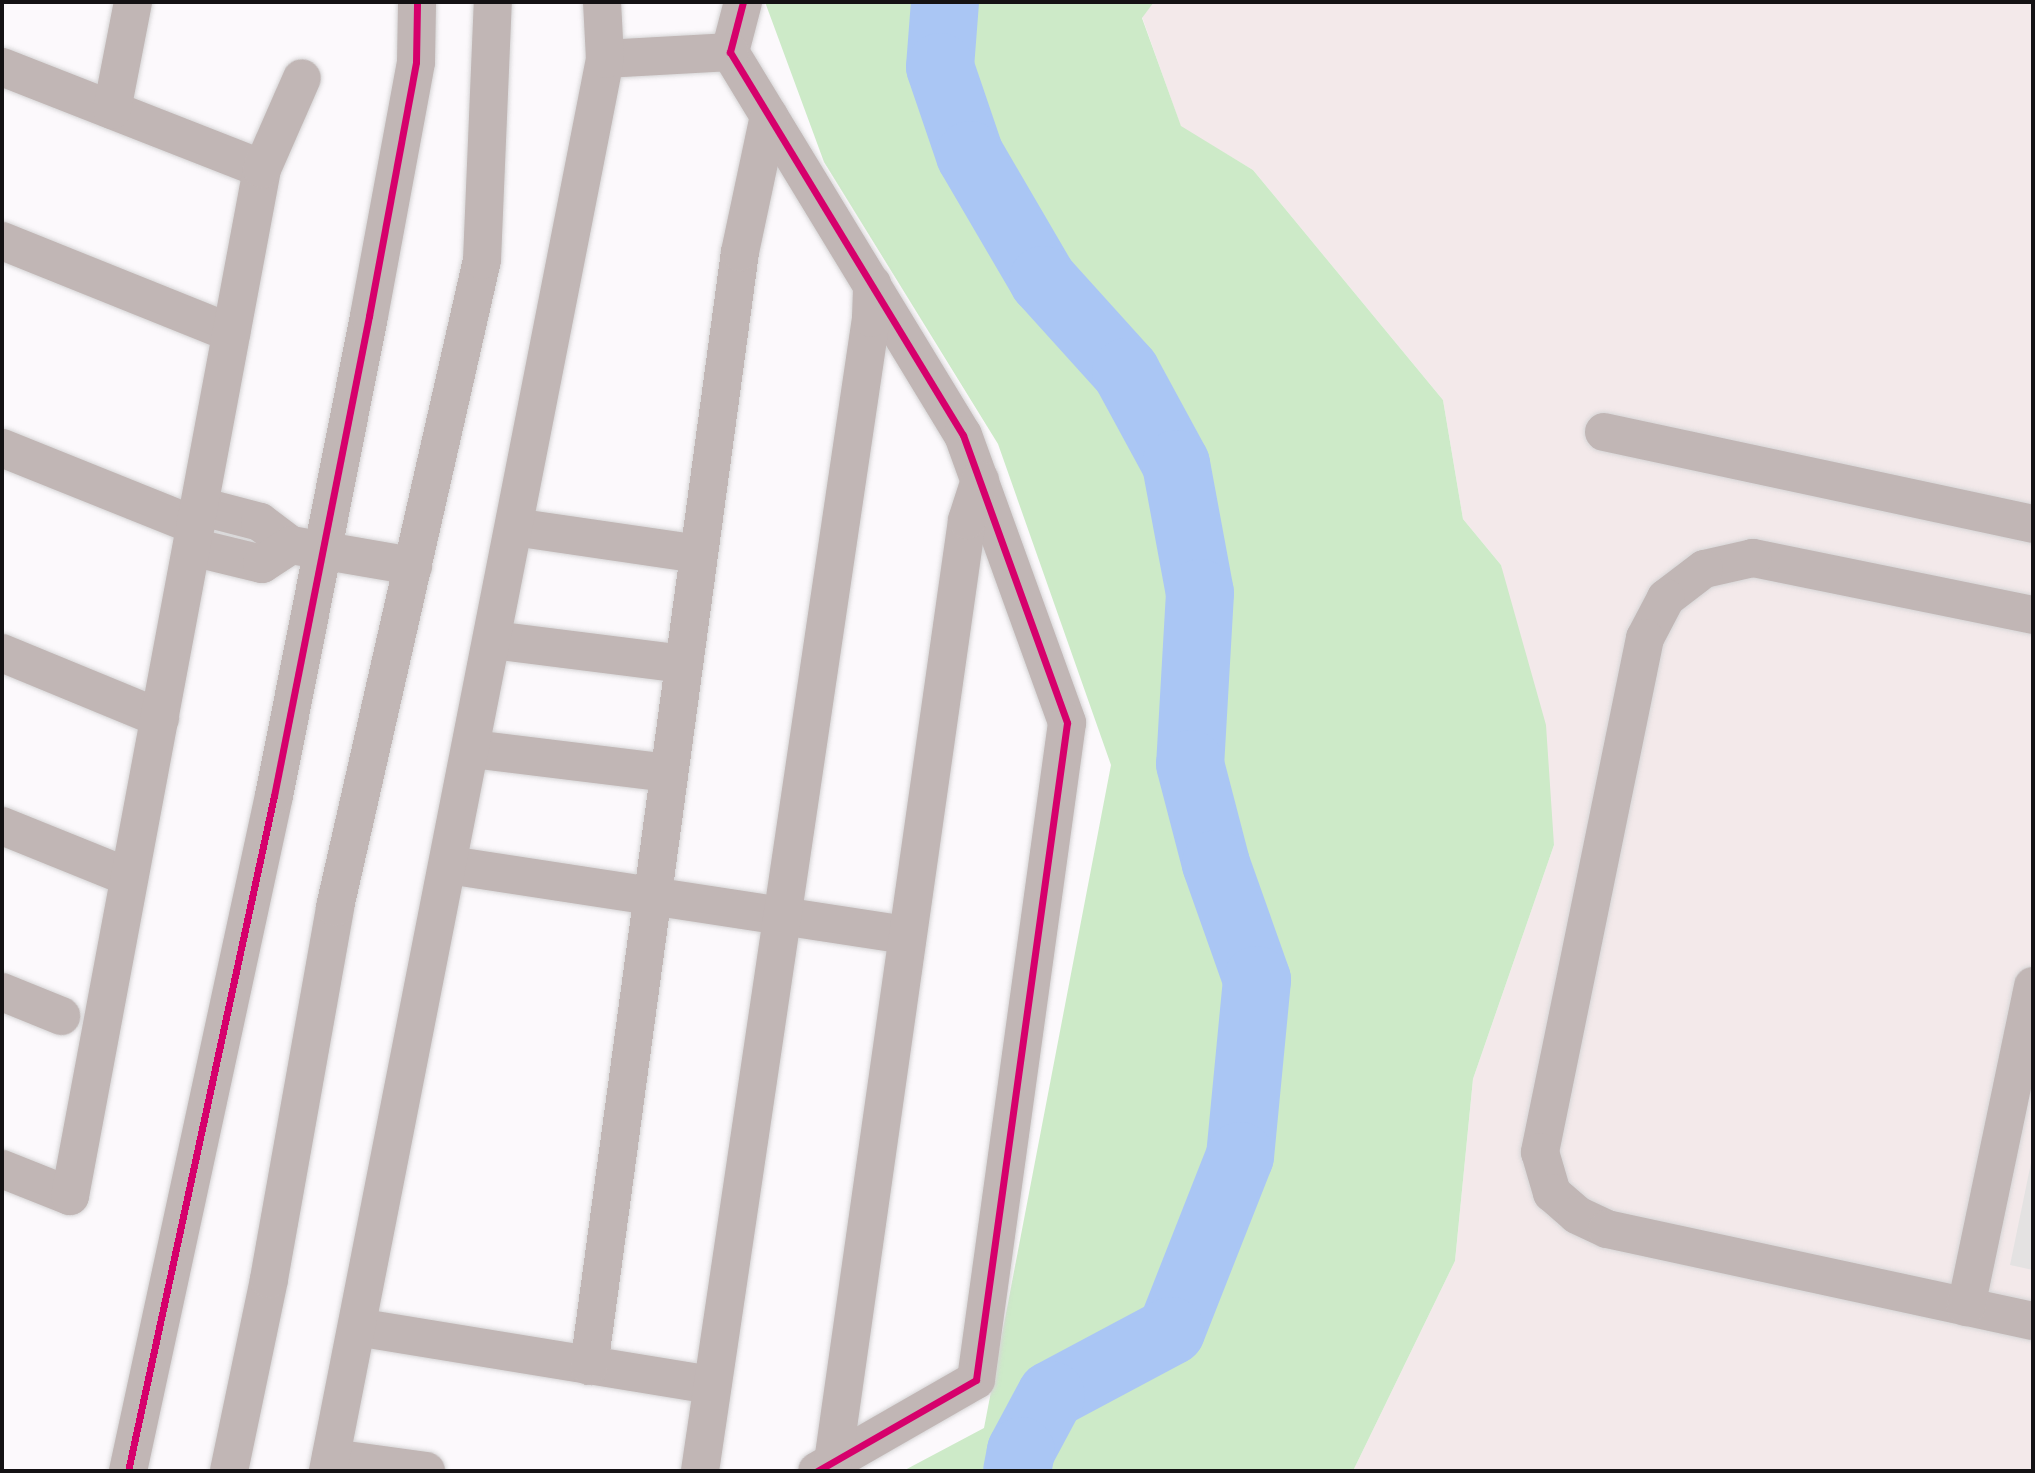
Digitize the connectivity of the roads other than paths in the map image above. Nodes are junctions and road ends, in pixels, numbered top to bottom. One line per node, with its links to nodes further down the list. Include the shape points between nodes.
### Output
1 (133, 2): 10 (street)
2 (417, 2): 22 (street, via 416,62)
3 (493, 2): 24 (street, via 482,260)
4 (601, 2): 7 (street)
5 (743, 2): 6 (street)
6 (730, 52): 7 (street); 11 (street)
7 (605, 60): 21 (street)
8 (2, 67): 10 (street)
9 (302, 78): 12 (street)
10 (112, 110): 12 (street)
11 (769, 116): 14 (street); 23 (street, via 740,252)
12 (262, 169): 15 (street)
13 (2, 241): 15 (street)
14 (872, 284): 18 (street, via 963,435); 36 (street, via 869,331)
15 (231, 333): 20 (street)
16 (1604, 432): 19 (street)
17 (2, 448): 20 (street)
18 (980, 480): 37 (street, via 967,520); 48 (street, via 1067,723 976,1380)
19 (2033, 524)
20 (196, 526): 22 (street, via 262,564); 29 (street)
21 (514, 527): 23 (street); 26 (street)
22 (307, 548): 24 (street); 49 (street)
23 (698, 554): 35 (street)
24 (413, 566): 50 (street, via 335,907 269,1279)
25 (2033, 615): 42 (street, via 1754,558 1704,569 1666,598 1645,638 1540,1138 1542,1167 1552,1193 1592,1224)
26 (493, 640): 28 (street); 30 (street)
27 (2, 653): 29 (street)
28 (676, 663)
29 (160, 718): 41 (street, via 69,1196)
30 (472, 749): 31 (street); 33 (street)
31 (659, 772)
32 (2, 825): 34 (street)
33 (449, 865): 35 (street); 44 (street)
34 (123, 875)
35 (649, 896): 36 (street); 45 (street)
36 (782, 916): 37 (street); 46 (street)
37 (907, 936): 48 (street)
38 (2033, 986): 42 (street)
39 (2, 992): 40 (street)
40 (61, 1016)
41 (2, 1169)
42 (1966, 1307): 43 (street)
43 (2033, 1321)
44 (357, 1327): 45 (street); 47 (street)
45 (589, 1366): 46 (street)
46 (712, 1385): 52 (street)
47 (330, 1465): 51 (street)
48 (825, 1467)
49 (128, 1471)
50 (229, 1471)
51 (426, 1471)
52 (700, 1471)

